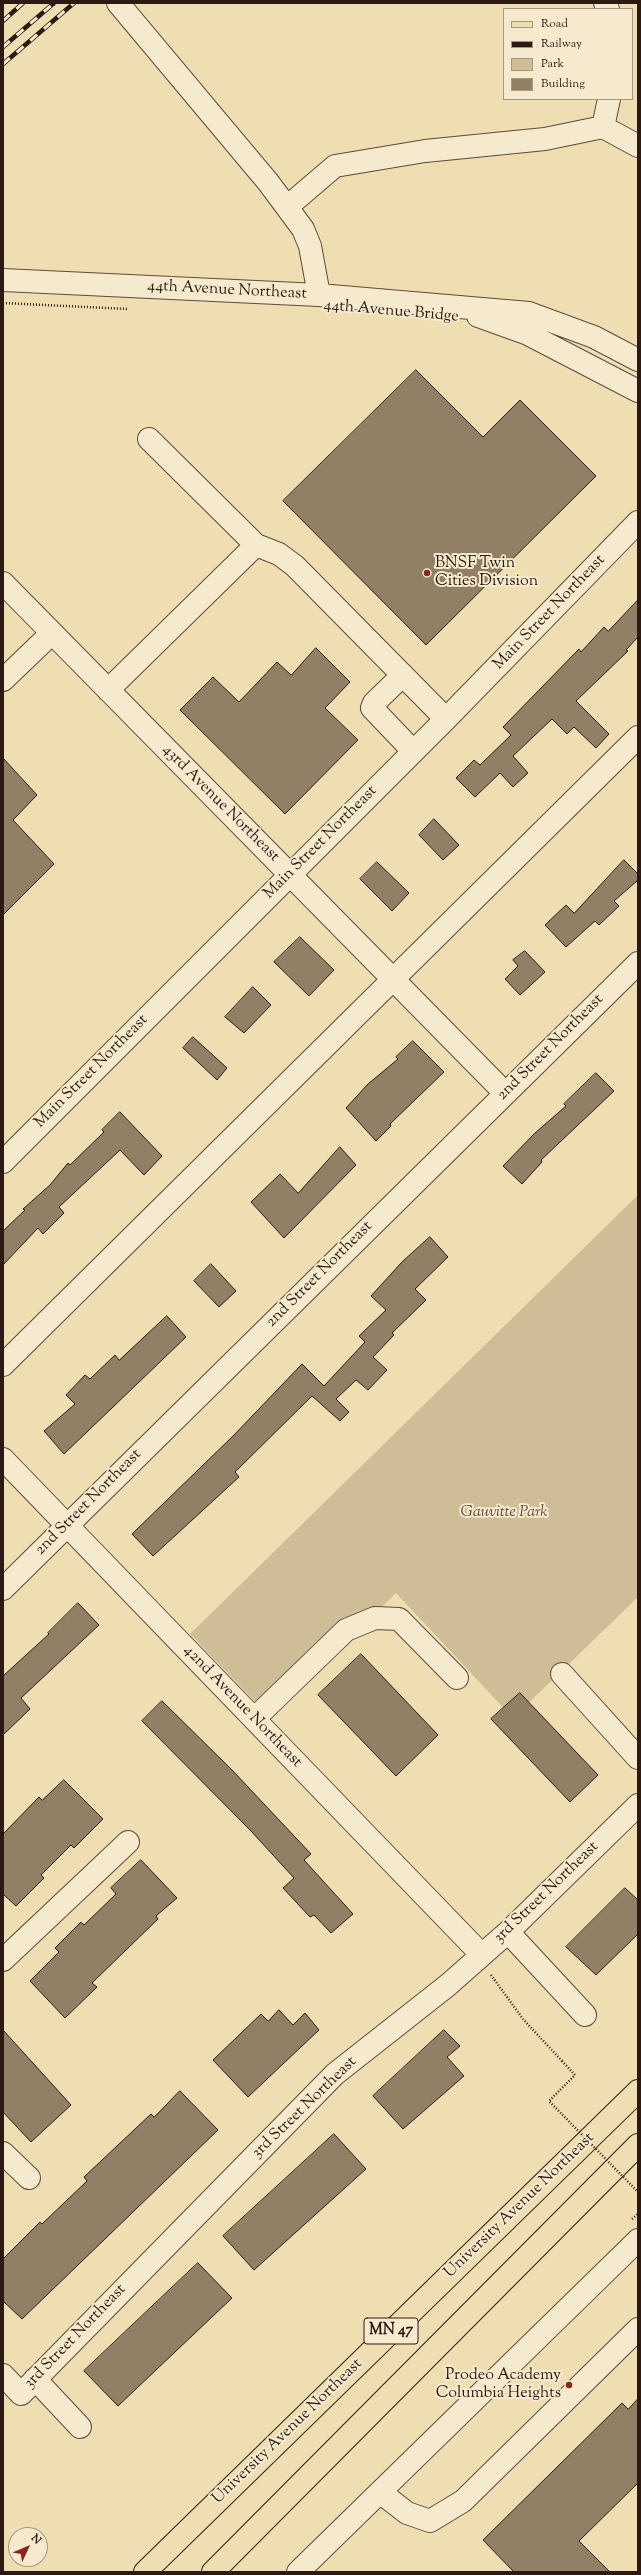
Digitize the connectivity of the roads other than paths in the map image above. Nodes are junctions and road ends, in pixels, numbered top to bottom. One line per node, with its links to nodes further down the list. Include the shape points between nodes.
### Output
1 (118, 3): 5 (street)
2 (609, 100): 3 (street)
3 (603, 127): 4 (street); 5 (street, via 545,139 425,151 335,166)
4 (638, 146)
5 (287, 207): 7 (street, via 303,229 310,246)
6 (3, 280): 7 (street, 44th Avenue Northeast)
7 (319, 295): 8 (street, 44th Avenue Northeast)
8 (451, 306): 9 (street, 44th Avenue Northeast, via 529,313 594,337); 10 (street, 44th Avenue Northeast, via 528,334)
9 (638, 360)
10 (638, 391)
11 (149, 439): 13 (street)
12 (638, 522): 19 (street, Main Street Northeast)
13 (256, 545): 16 (street, via 279,554 295,566); 18 (street)
14 (3, 583): 15 (street, 43rd Avenue Northeast)
15 (52, 633): 17 (street); 18 (street, 43rd Avenue Northeast)
16 (403, 675): 19 (street); 21 (street, via 372,708)
17 (3, 680)
18 (108, 690): 22 (street, 43rd Avenue Northeast)
19 (446, 719): 21 (street, Main Street Northeast)
20 (638, 737): 24 (street)
21 (413, 751): 22 (street, Main Street Northeast)
22 (290, 874): 24 (street, 43rd Avenue Northeast); 26 (street, Main Street Northeast)
23 (638, 962): 25 (street, 2nd Street Northeast)
24 (393, 979): 25 (street, 43rd Avenue Northeast); 27 (street)
25 (505, 1093): 29 (street, 2nd Street Northeast)
26 (3, 1162)
27 (3, 1365)
28 (3, 1459): 29 (street, 42nd Avenue Northeast)
29 (66, 1525): 30 (street, 2nd Street Northeast); 33 (street, 42nd Avenue Northeast)
30 (3, 1589)
31 (562, 1674): 34 (street)
32 (457, 1678): 33 (street, via 399,1619 375,1618 346,1630)
33 (254, 1719): 38 (street, 42nd Avenue Northeast)
34 (638, 1758)
35 (638, 1804): 37 (street, 3rd Street Northeast)
36 (128, 1842): 39 (street)
37 (508, 1932): 38 (street, 3rd Street Northeast); 40 (street)
38 (481, 1954): 48 (street, 3rd Street Northeast, via 448,1985 335,2074)
39 (3, 1960)
40 (585, 2015)
41 (638, 2091): 51 (main road, University Avenue Northeast / MN 47)
42 (638, 2145): 52 (main road, MN 47)
43 (3, 2153): 44 (street)
44 (29, 2178)
45 (638, 2240): 50 (street)
46 (638, 2329): 50 (street, via 463,2501 448,2512 430,2521 407,2513)
47 (3, 2375): 48 (street)
48 (28, 2386): 49 (street)
49 (80, 2427)
50 (380, 2492): 53 (street)
51 (145, 2572)
52 (213, 2572)
53 (298, 2572)

